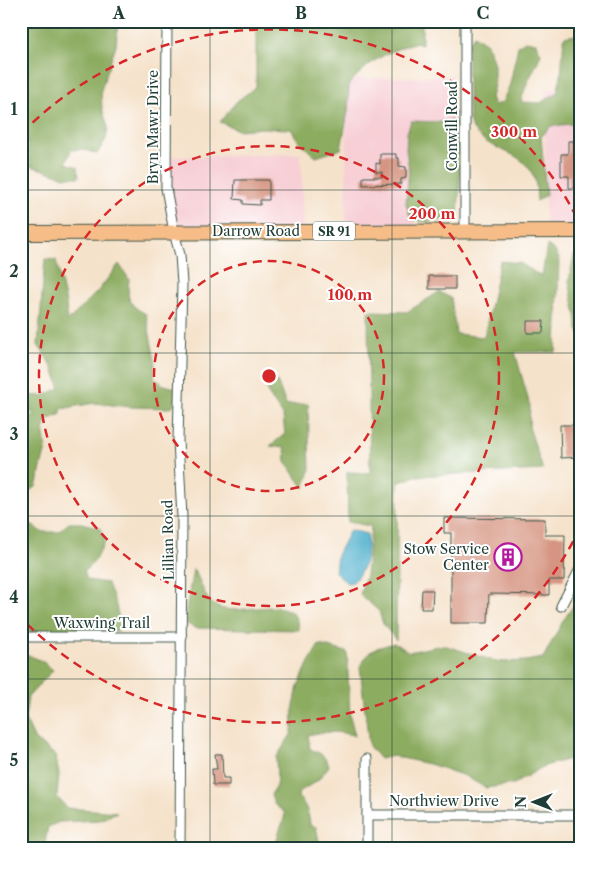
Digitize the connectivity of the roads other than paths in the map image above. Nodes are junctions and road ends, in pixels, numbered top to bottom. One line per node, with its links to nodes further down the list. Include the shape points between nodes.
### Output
1 (167, 21): 5 (street, Bryn Mawr Drive, via 166,188)
2 (465, 21): 3 (street, Conwill Road)
3 (465, 231): 4 (main road, Darrow Road / SR 91); 5 (main road, Darrow Road / SR 91)
4 (581, 231)
5 (174, 232): 6 (main road, Darrow Road / SR 91); 10 (street, Lillian Road, via 182,284 178,440)
6 (21, 233)
7 (581, 567): 8 (street)
8 (561, 606)
9 (21, 636): 10 (street, Waxwing Trail)
10 (182, 637): 14 (street, Lillian Road)
11 (367, 759): 12 (street)
12 (367, 815): 13 (street, Northview Drive); 15 (street)
13 (581, 815)
14 (180, 848)
15 (367, 848)

